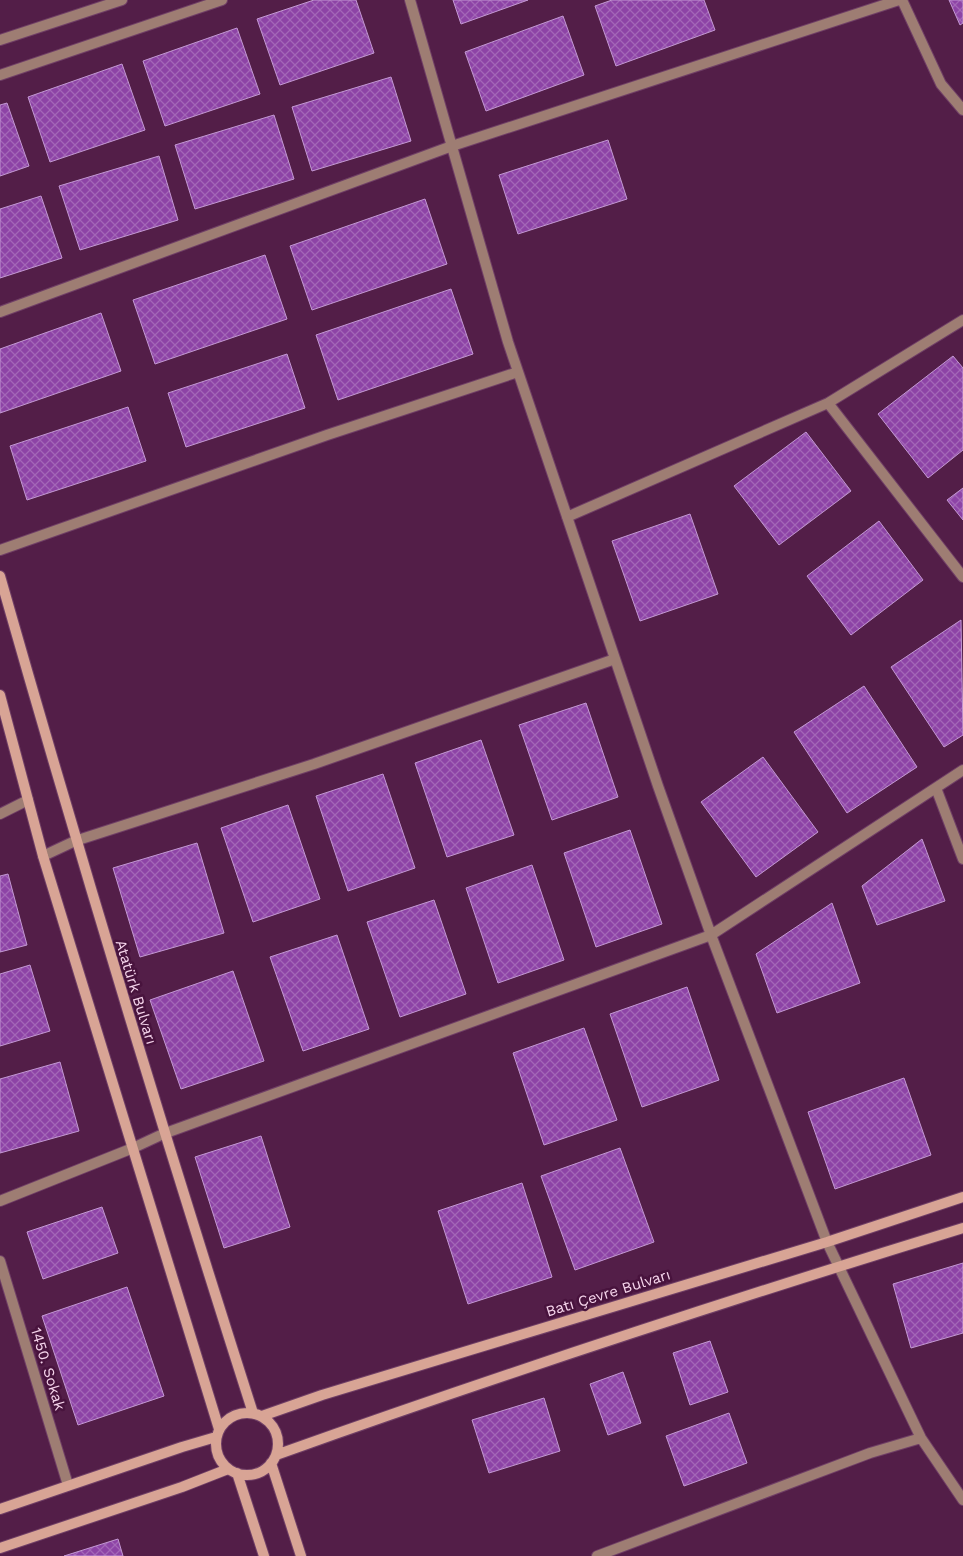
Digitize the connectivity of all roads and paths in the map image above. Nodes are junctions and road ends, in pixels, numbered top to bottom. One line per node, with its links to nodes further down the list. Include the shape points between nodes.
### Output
1 (122, 0): 5 (street)
2 (222, 0): 6 (street)
3 (410, 0): 8 (street)
4 (900, 0): 7 (street, via 941,84); 8 (street)
5 (0, 40)
6 (0, 75)
7 (963, 110)
8 (452, 146): 9 (street); 11 (street)
9 (0, 312)
10 (963, 320): 12 (street)
11 (518, 372): 13 (street); 14 (street, via 327,434)
12 (828, 403): 13 (street); 16 (street)
13 (567, 516): 17 (street)
14 (0, 550)
15 (0, 576): 23 (main road, Atatürk Bulvarı)
16 (963, 577)
17 (615, 659): 23 (street, via 314,764); 26 (street)
18 (0, 695): 21 (main road)
19 (963, 770): 20 (street)
20 (936, 788): 25 (street); 26 (street)
21 (28, 800): 22 (street); 24 (main road)
22 (0, 814)
23 (75, 841): 24 (street); 27 (main road, Atatürk Bulvarı)
24 (43, 856): 28 (main road)
25 (963, 859)
26 (712, 935): 27 (street); 32 (street)
27 (163, 1134): 28 (street); 35 (main road, Atatürk Bulvarı)
28 (133, 1148): 30 (street); 36 (main road)
29 (963, 1197): 32 (main road, Batı Çevre Bulvarı)
30 (0, 1201)
31 (963, 1228): 34 (main road)
32 (827, 1242): 34 (street); 35 (main road, Batı Çevre Bulvarı)
33 (0, 1261): 40 (street, 1450. Sokak)
34 (839, 1266): 37 (street); 38 (main road, via 370,1421)
35 (257, 1415): 36 (main road, via 233,1416); 38 (main road, via 274,1429 278,1446)
36 (218, 1433): 39 (main road, via 218,1455); 40 (main road)
37 (921, 1438): 41 (street); 46 (street, via 870,1453)
38 (273, 1459): 39 (main road, via 255,1474); 45 (main road)
39 (232, 1471): 43 (main road); 44 (main road)
40 (68, 1486): 42 (main road)
41 (963, 1500)
42 (0, 1509)
43 (0, 1548)
44 (264, 1556)
45 (301, 1556)
46 (597, 1556)

